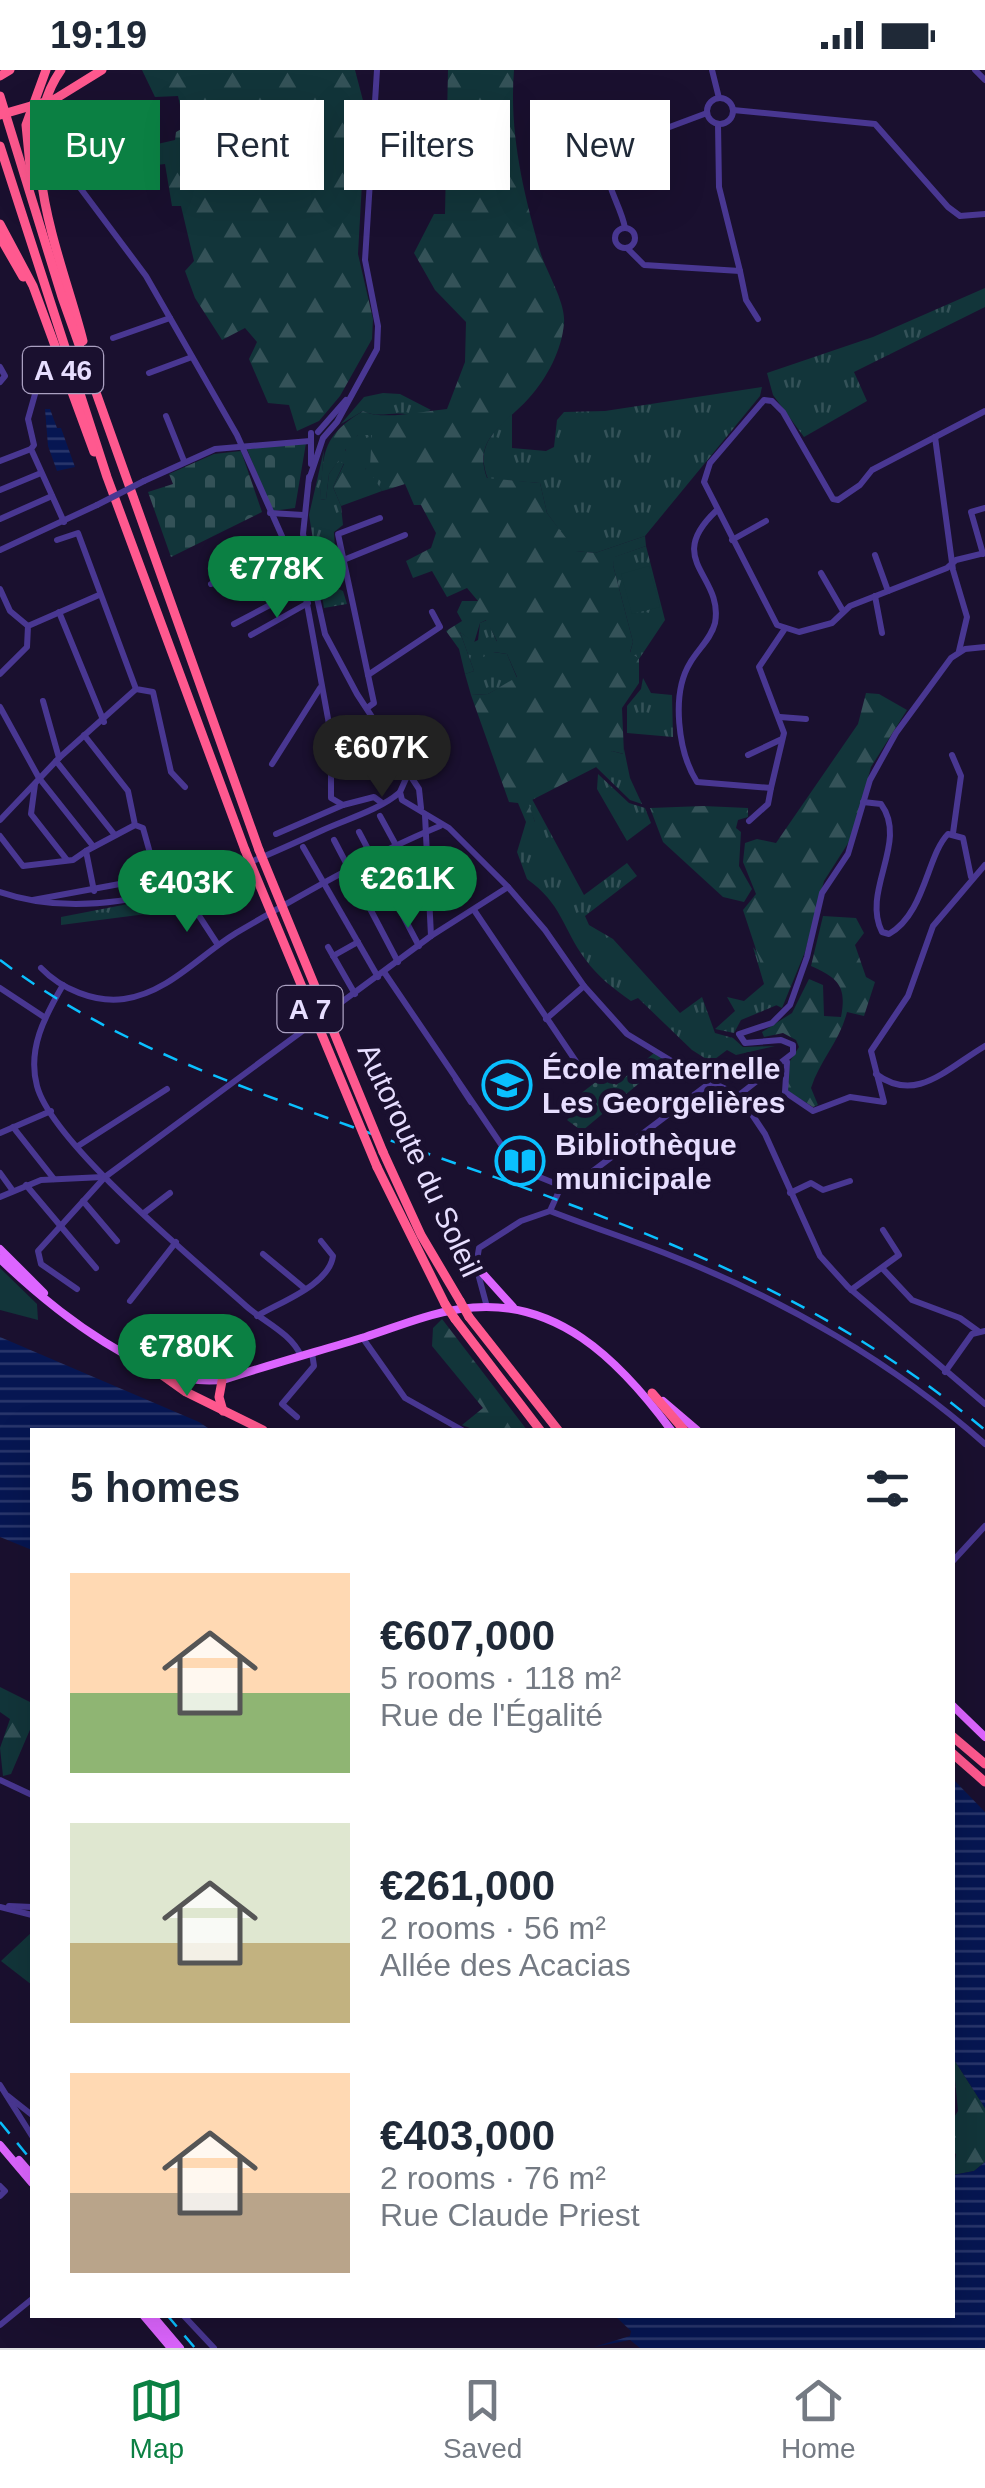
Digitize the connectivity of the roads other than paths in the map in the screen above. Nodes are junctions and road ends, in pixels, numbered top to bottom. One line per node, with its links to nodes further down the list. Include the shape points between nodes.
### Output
1 (10, 70): 8 (highway)
2 (46, 70): 20 (highway, via 26,125)
3 (62, 70): 34 (highway, A 46, via 41,110 38,158)
4 (102, 70): 14 (highway, bridge, via 54,99)
5 (377, 70): 38 (street, via 364,260 378,337 374,359 354,392)
6 (712, 70): 11 (street)
7 (975, 70): 9 (street)
8 (0, 76)
9 (985, 80)
10 (0, 96): 20 (highway, Autoroute du Soleil / A 7)
11 (718, 98): 12 (street); 13 (street)
12 (732, 110): 15 (street); 18 (street, via 874,124 948,207 960,216)
13 (707, 114): 15 (street); 21 (street, via 616,147 608,156 604,168)
14 (0, 115)
15 (718, 124): 24 (street, via 720,187)
16 (0, 146): 44 (highway, Autoroute du Soleil / A 7)
17 (79, 190): 26 (street, via 132,253)
18 (985, 214)
19 (0, 224): 25 (highway, A 46)
20 (40, 228): 34 (highway, Autoroute du Soleil / A 7)
21 (625, 228): 23 (street, via 635,238); 23 (street, via 614,239)
22 (0, 237): 25 (highway)
23 (628, 248): 24 (street, via 644,265)
24 (740, 271): 27 (street)
25 (36, 296): 44 (highway, A 46)
26 (170, 318): 28 (street); 29 (street)
27 (758, 319)
28 (113, 338)
29 (192, 357): 31 (street); 39 (street)
30 (0, 367): 32 (street)
31 (149, 373)
32 (0, 382)
33 (38, 387): 40 (street, via 28,419)
34 (95, 392): 217 (highway, Autoroute du Soleil / A 7, bridge, via 259,850 383,1152 469,1316)
35 (985, 411): 37 (street)
36 (166, 416): 42 (street)
37 (936, 437): 48 (street, via 833,499 782,412 759,402 707,468 704,482); 64 (street)
38 (316, 438): 39 (street); 50 (street)
39 (241, 445): 42 (street); 49 (street)
40 (31, 449): 41 (street); 43 (street)
41 (0, 461)
42 (184, 462): 54 (street, bridge)
43 (41, 473): 45 (street); 46 (street)
44 (107, 477): 216 (highway, Autoroute du Soleil / A 7, bridge, via 246,850 376,1167 445,1304)
45 (0, 490)
46 (52, 496): 51 (street); 54 (street)
47 (985, 508): 59 (street, via 971,512)
48 (716, 511): 57 (street); 104 (street, via 693,545 715,618 684,675 682,736 698,782)
49 (270, 513): 50 (street); 62 (street)
50 (303, 515): 61 (street)
51 (0, 518)
52 (380, 518): 63 (street, via 338,534)
53 (766, 521): 57 (street)
54 (64, 522): 58 (street)
55 (404, 535): 63 (street)
56 (57, 540): 70 (street, via 78,533)
57 (732, 540): 78 (street)
58 (0, 550)
59 (984, 553): 64 (street)
60 (876, 555): 69 (street)
61 (308, 556): 62 (street); 89 (street, via 325,634)
62 (299, 560): 66 (street, via 279,556); 67 (street)
63 (342, 562): 84 (street)
64 (952, 564): 69 (street); 82 (street, via 967,617)
65 (821, 573): 75 (street)
66 (211, 584)
67 (306, 586): 72 (street); 76 (street)
68 (0, 589): 77 (street, via 10,611)
69 (888, 590): 71 (street)
70 (100, 595): 73 (street); 86 (street)
71 (875, 596): 75 (street); 79 (street)
72 (308, 603): 80 (street); 85 (street)
73 (59, 612): 77 (street); 92 (street)
74 (432, 612): 84 (street, via 440,627)
75 (843, 612): 78 (street, via 832,623)
76 (234, 624)
77 (28, 626): 83 (street, via 27,647)
78 (784, 630): 90 (street, via 759,667)
79 (882, 633)
80 (251, 635)
81 (985, 647): 82 (street)
82 (959, 651): 107 (street, via 896,733)
83 (0, 674)
84 (368, 675): 89 (street, via 374,702)
85 (320, 688): 100 (street); 109 (street, via 334,754 331,798)
86 (136, 689): 92 (street); 103 (street, via 153,692 171,772)
87 (43, 701): 99 (street)
88 (0, 707): 101 (street)
89 (367, 708): 96 (street)
90 (779, 717): 91 (street); 95 (street)
91 (806, 719)
92 (104, 722): 93 (street)
93 (84, 735): 99 (street); 114 (street, via 128,791)
94 (432, 737): 96 (street)
95 (783, 738): 97 (street); 104 (street)
96 (396, 752): 102 (street)
97 (748, 755)
98 (952, 755): 118 (street, via 961,776)
99 (58, 760): 101 (street); 119 (street)
100 (272, 764)
101 (37, 781): 112 (street); 125 (street); 127 (street, via 31,814)
102 (410, 784): 105 (street); 106 (street, via 420,792)
103 (185, 787)
104 (772, 788): 113 (street, via 768,804)
105 (401, 796): 106 (street); 108 (street)
106 (415, 802): 110 (street)
107 (862, 802): 118 (street, via 880,804 890,830 876,908 882,932 902,924 943,838); 156 (street, via 854,840 822,893 790,1005 772,1023 739,1034 744,1044 790,1042 794,1050)
108 (382, 804): 109 (street, via 374,797); 136 (street, via 196,884 107,900)
109 (343, 805): 120 (street)
110 (423, 812): 115 (street); 117 (street)
111 (380, 816): 124 (street)
112 (0, 820)
113 (750, 820)
114 (135, 825): 119 (street); 134 (street, via 143,828 160,877)
115 (440, 826): 117 (street); 133 (street, via 460,837)
116 (359, 832): 126 (street)
117 (426, 832): 124 (street); 138 (street)
118 (954, 833): 130 (street, via 963,838)
119 (114, 834): 125 (street)
120 (276, 834)
121 (0, 836): 127 (street, via 23,866)
122 (334, 840): 129 (street)
123 (303, 847): 132 (street)
124 (396, 847): 126 (street); 138 (street)
125 (89, 849): 127 (street); 134 (street)
126 (374, 859): 129 (street); 143 (street)
127 (68, 860)
128 (985, 865): 130 (street)
129 (350, 871): 132 (street); 146 (street)
130 (972, 878): 158 (street, via 934,926 908,996 871,1052)
131 (0, 879): 135 (street)
132 (325, 884): 141 (street); 142 (street)
133 (508, 888): 139 (street); 150 (street)
134 (94, 891): 136 (street)
135 (1, 892): 136 (street)
136 (32, 901)
137 (192, 905): 142 (street)
138 (430, 907): 140 (street)
139 (474, 910): 140 (street); 154 (street)
140 (431, 936): 143 (street)
141 (358, 942): 145 (street); 148 (street)
142 (218, 945): 149 (street, via 140,996 108,1000)
143 (419, 946): 146 (street)
144 (328, 947): 145 (street)
145 (333, 956): 152 (street)
146 (398, 962): 148 (street)
147 (40, 968): 149 (street)
148 (381, 974): 152 (street); 173 (street, via 517,1168)
149 (63, 985): 153 (street)
150 (584, 986): 154 (street); 159 (street, via 627,1034)
151 (0, 988): 153 (street)
152 (355, 994): 169 (street)
153 (44, 1017): 162 (street, via 36,1078)
154 (546, 1019): 157 (street)
155 (985, 1046): 158 (street, via 911,1090)
156 (786, 1060): 158 (street, via 784,1092 813,1111 850,1097 884,1102); 161 (street)
157 (576, 1063)
158 (875, 1074)
159 (710, 1083): 161 (street); 173 (street)
160 (168, 1089): 165 (street)
161 (739, 1095): 176 (street, via 765,1134)
162 (51, 1111): 163 (street); 165 (street)
163 (13, 1127): 164 (street); 170 (street)
164 (0, 1133)
165 (78, 1146): 166 (street)
166 (91, 1162): 168 (street); 169 (street)
167 (0, 1173): 174 (street)
168 (86, 1178): 169 (street); 170 (street)
169 (104, 1178): 178 (street); 180 (street)
170 (54, 1179): 172 (street)
171 (850, 1181): 176 (street, via 823,1190 812,1182)
172 (26, 1184): 174 (street); 181 (street)
173 (564, 1188): 179 (street)
174 (13, 1190): 177 (street)
175 (170, 1193): 180 (street)
176 (790, 1193): 194 (street, via 820,1256)
177 (0, 1197)
178 (83, 1201): 181 (street); 183 (street)
179 (550, 1211): 189 (street, via 486,1240); 220 (street, via 672,1256 794,1312 891,1372)
180 (144, 1213): 185 (street)
181 (61, 1226): 190 (street); 193 (street, via 38,1257)
182 (883, 1230): 191 (street, via 899,1255)
183 (118, 1241)
184 (321, 1241): 192 (street, via 332,1267)
185 (176, 1242): 195 (street); 199 (street)
186 (0, 1249): 196 (main road)
187 (263, 1254): 192 (street)
188 (0, 1259): 196 (main road)
189 (476, 1266): 197 (street); 198 (main road, via 503,1301)
190 (96, 1268)
191 (882, 1268): 194 (street); 200 (street, via 912,1300)
192 (304, 1288): 199 (street)
193 (77, 1289)
194 (852, 1290): 206 (street)
195 (130, 1302)
196 (54, 1303): 202 (main road)
197 (488, 1307): 198 (main road); 201 (main road, via 442,1312)
198 (522, 1311): 209 (main road, via 582,1336)
199 (256, 1316): 204 (street, via 291,1340)
200 (982, 1331): 206 (street)
201 (362, 1338): 203 (main road); 215 (street, via 405,1398)
202 (123, 1352): 205 (main road); 207 (main road, via 179,1372)
203 (312, 1353): 204 (main road); 213 (street, via 314,1366 282,1404)
204 (301, 1356): 207 (main road)
205 (158, 1372): 208 (main road); 212 (highway)
206 (945, 1372): 211 (street)
207 (245, 1373): 208 (main road)
208 (222, 1380): 212 (highway)
209 (638, 1384): 210 (main road); 218 (main road)
210 (652, 1392): 218 (highway); 219 (main road)
211 (985, 1404)
212 (223, 1411): 214 (highway)
213 (296, 1416)
214 (259, 1428)
215 (458, 1428)
216 (538, 1428)
217 (556, 1428)
218 (678, 1428)
219 (695, 1428)
220 (985, 1444)
221 (985, 1526): 222 (street)
222 (955, 1559)
223 (955, 1708): 224 (main road)
224 (985, 1738)
225 (955, 1739): 227 (highway)
226 (955, 1756): 229 (highway)
227 (985, 1764)
228 (0, 1780): 230 (street)
229 (985, 1782)
230 (30, 1794)
231 (0, 1906): 232 (street); 233 (street)
232 (30, 1907)
233 (30, 1914)
234 (0, 2084): 235 (street)
235 (6, 2096): 236 (street); 237 (street)
236 (30, 2114)
237 (30, 2133)
238 (2, 2145): 239 (main road); 240 (main road)
239 (30, 2173)
240 (30, 2181)
241 (0, 2186): 242 (street)
242 (0, 2196)
243 (30, 2301): 247 (street)
244 (146, 2318): 248 (main road)
245 (155, 2318): 249 (main road)
246 (186, 2318): 250 (street)
247 (0, 2325)
248 (171, 2348)
249 (180, 2348)
250 (214, 2348)

